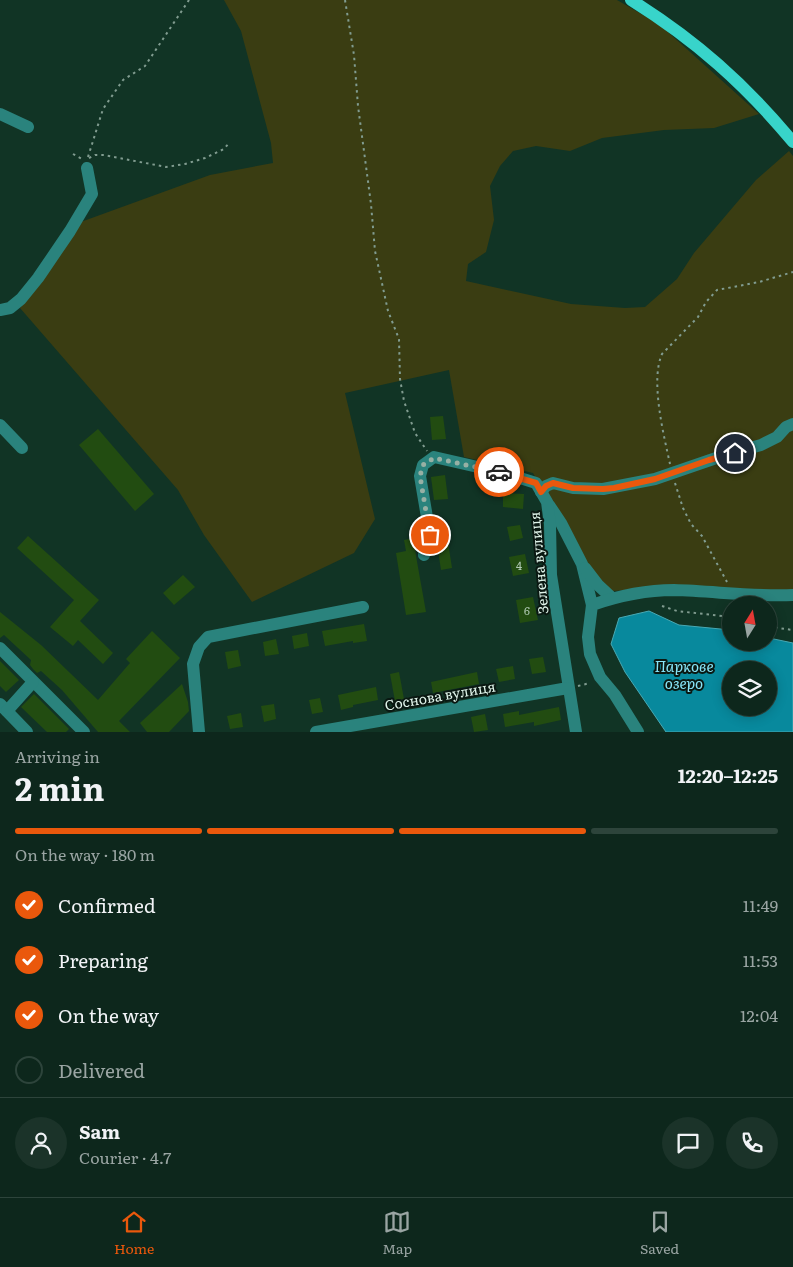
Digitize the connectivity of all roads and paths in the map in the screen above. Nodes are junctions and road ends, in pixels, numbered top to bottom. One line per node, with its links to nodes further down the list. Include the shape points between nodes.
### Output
1 (189, 0): 9 (path, via 145,66 123,80 103,108)
2 (345, 0): 15 (path, via 375,252 388,311 399,339 400,379 408,416 424,448)
3 (631, 0): 6 (main road, via 664,21 728,72)
4 (0, 114): 5 (street)
5 (28, 127)
6 (793, 142)
7 (229, 143): 9 (path, via 206,158 166,167 104,155 95,155)
8 (73, 154): 9 (path)
9 (87, 164): 11 (street, via 92,194 75,223 21,299 10,308)
10 (793, 272): 16 (path, via 717,290 698,317 662,354 657,379)
11 (0, 310)
12 (793, 424): 16 (street, via 761,445)
13 (0, 425): 14 (street)
14 (22, 448)
15 (434, 458): 17 (street, Зелена вулиця, via 528,480 536,483); 18 (street, via 423,465 420,476 430,535)
16 (672, 473): 17 (street, via 603,489 573,488 553,483 546,486); 20 (path, via 691,524 702,536)
17 (544, 497): 19 (street, via 562,523); 32 (street, Зелена вулиця, via 550,524 551,576)
18 (424, 554)
19 (582, 564): 22 (street); 23 (street)
20 (734, 594): 21 (street); 22 (street, via 674,590)
21 (793, 594)
22 (612, 598): 23 (street)
23 (592, 605): 30 (street, via 588,637 590,654)
24 (662, 606): 26 (path)
25 (364, 607): 36 (street, via 208,637 199,647 193,664)
26 (722, 616)
27 (778, 628): 28 (path)
28 (793, 630)
29 (0, 648): 31 (street)
30 (600, 678): 32 (path, via 586,685); 39 (street)
31 (33, 682): 33 (street); 35 (street)
32 (568, 688): 37 (street, Соснова вулиця); 38 (street, Зелена вулиця)
33 (3, 707): 34 (street)
34 (27, 732)
35 (84, 732)
36 (199, 732)
37 (316, 732)
38 (576, 732)
39 (638, 732)

